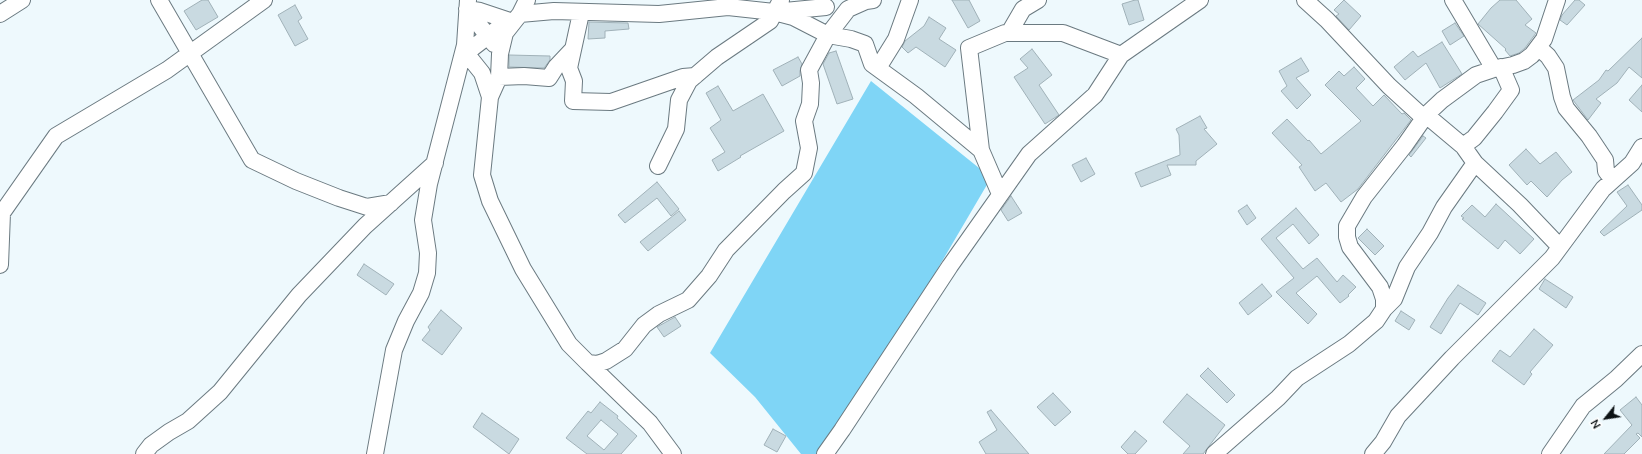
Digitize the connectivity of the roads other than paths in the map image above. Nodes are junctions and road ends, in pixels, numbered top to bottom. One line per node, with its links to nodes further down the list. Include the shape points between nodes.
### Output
1 (22, 0): 17 (street)
2 (159, 0): 26 (street)
3 (264, 0): 26 (street)
4 (527, 0): 18 (street)
5 (873, 0): 15 (street)
6 (910, 0): 29 (street, via 896,39)
7 (1038, 0): 20 (street, via 1023,9)
8 (1200, 0): 28 (street)
9 (1305, 0): 34 (street, via 1389,86)
10 (1453, 0): 30 (street)
11 (1557, 0): 23 (street, via 1544,38)
12 (800, 3): 14 (street); 15 (street); 19 (street)
13 (468, 4): 18 (street, via 480,11); 22 (street); 24 (street)
14 (778, 6): 16 (street, via 728,7 659,14); 19 (street); 31 (street, via 770,21 717,57)
15 (848, 8): 21 (street)
16 (581, 13): 18 (street, via 554,11); 25 (street)
17 (0, 14)
18 (516, 18): 22 (street); 27 (street, via 505,33)
19 (810, 25): 21 (street)
20 (1009, 32): 28 (street, via 1063,33); 37 (street, via 969,48)
21 (828, 34): 29 (street, via 865,44 872,64); 48 (street, via 809,70 810,104 804,121 809,148 804,173 726,250 709,276 688,300 659,314 644,325 625,349 606,361)
22 (487, 36): 24 (street); 27 (street)
23 (1538, 47): 30 (street, via 1524,61); 41 (street, via 1556,68 1566,108 1605,160 1606,171)
24 (466, 49): 33 (street, via 482,73); 39 (street)
25 (574, 49): 31 (street, via 569,68 574,81 573,101 611,102 676,79); 32 (street, via 549,78)
26 (190, 53): 43 (street, via 252,160 296,181 367,207); 45 (street, via 167,70 56,136 2,213)
27 (500, 54): 32 (street)
28 (1121, 55): 42 (street, via 1095,95 1029,154)
29 (878, 68): 37 (street)
30 (1498, 68): 34 (street, via 1476,75); 35 (street, via 1511,90 1474,138)
31 (695, 76): 40 (street, via 688,81 679,100 676,129)
32 (498, 77): 33 (street)
33 (490, 97): 48 (street, via 482,175 490,201 523,269 569,344)
34 (1425, 116): 35 (street); 46 (street, via 1364,197 1347,226 1350,247 1380,287)
35 (1463, 146): 38 (street)
36 (1642, 148): 41 (street, via 1632,163)
37 (981, 150): 42 (street)
38 (1475, 163): 44 (street); 46 (street, via 1407,267 1394,299)
39 (435, 164): 43 (street); 50 (street, via 423,220 428,253 427,273 421,293 394,350)
40 (658, 166)
41 (1613, 180): 44 (street, via 1603,189)
42 (1000, 194): 52 (street)
43 (391, 203): 49 (street, via 365,226 299,295 220,392 188,421 151,444)
44 (1560, 247): 54 (street, via 1398,416 1383,442)
45 (0, 265)
46 (1384, 309): 53 (street, via 1376,321 1349,344 1297,378)
47 (1642, 354): 55 (street, via 1583,406)
48 (588, 363): 51 (street, via 650,423)
49 (144, 454)
50 (375, 454)
51 (673, 454)
52 (825, 454)
53 (1214, 454)
54 (1372, 454)
55 (1550, 454)

